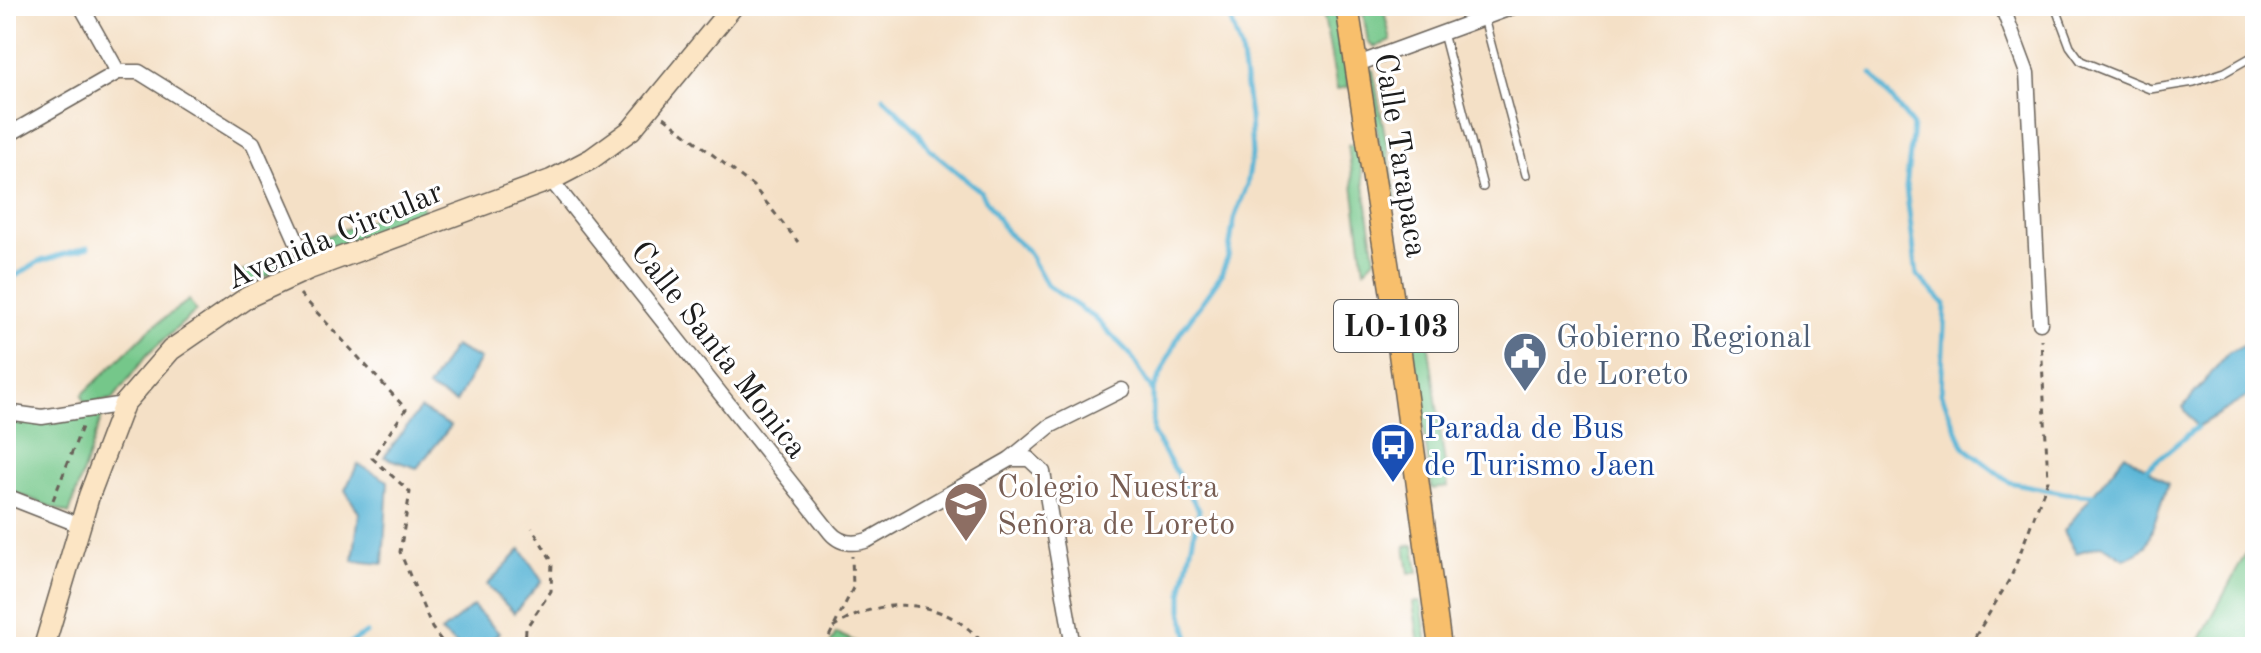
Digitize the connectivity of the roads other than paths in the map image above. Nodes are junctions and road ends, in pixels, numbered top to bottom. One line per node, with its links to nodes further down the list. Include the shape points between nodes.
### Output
1 (81, 6): 11 (street)
2 (733, 6): 14 (street, Avenida Circular, via 651,107 612,146)
3 (1347, 6): 10 (main road, Calle Tarapaca / LO-103)
4 (1516, 6): 7 (street)
5 (2002, 6): 17 (street, via 2027,73)
6 (2055, 6): 9 (lane, via 2081,61 2150,89 2225,72)
7 (1484, 18): 8 (street); 13 (lane)
8 (1443, 33): 10 (street); 15 (lane)
9 (2255, 55)
10 (1355, 65): 26 (main road, Calle Tarapaca / LO-103)
11 (118, 72): 12 (street); 16 (street, via 142,74 250,139)
12 (6, 136)
13 (1526, 175)
14 (551, 180): 16 (street, Avenida Circular); 21 (street, Calle Santa Monica, via 830,532 852,544 868,540)
15 (1483, 187)
16 (309, 269): 19 (street, Avenida Circular, via 206,323 171,350)
17 (2040, 323)
18 (1122, 390): 21 (street, via 1050,426)
19 (124, 404): 20 (street, via 42,417); 23 (street, Avenida Circular)
20 (6, 412)
21 (1010, 459): 25 (street, via 1029,459 1043,472)
22 (6, 496): 23 (street)
23 (80, 525): 24 (street, Avenida Circular)
24 (44, 647)
25 (1073, 647)
26 (1440, 647)

